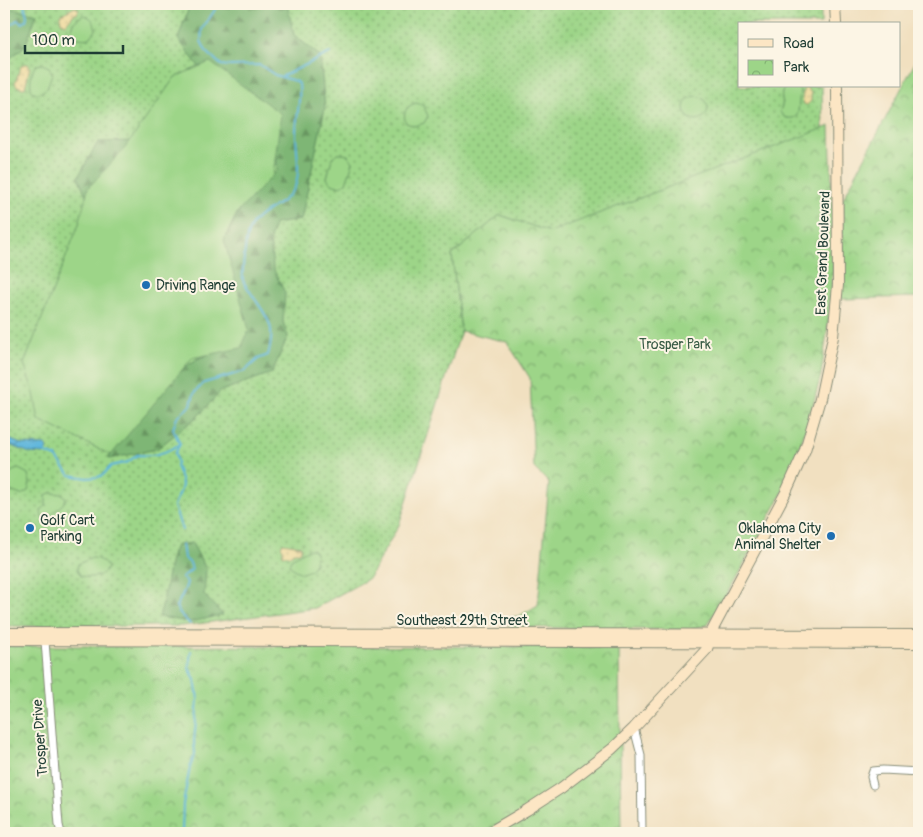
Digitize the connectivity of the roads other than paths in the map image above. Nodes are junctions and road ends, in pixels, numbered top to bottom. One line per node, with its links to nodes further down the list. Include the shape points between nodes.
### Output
1 (835, 4): 2 (main road)
2 (836, 22)
3 (837, 88): 7 (main road, East Grand Boulevard, via 838,285 833,338 820,399 805,450 786,492)
4 (4, 633): 6 (main road, Southeast 29th Street)
5 (919, 635): 8 (main road, Southeast 29th Street)
6 (45, 637): 7 (main road, Southeast 29th Street); 9 (main road, Southeast 29th Street); 14 (street, Trosper Drive)
7 (710, 639): 8 (main road, Southeast 29th Street); 11 (main road, East Grand Boulevard, via 707,649)
8 (840, 639): 10 (main road, Southeast 29th Street)
9 (4, 640)
10 (919, 643)
11 (634, 728): 15 (main road, East Grand Boulevard, via 561,788); 16 (street, via 642,755)
12 (919, 772): 13 (street, via 873,771)
13 (873, 785)
14 (61, 833)
15 (488, 833)
16 (642, 833)

